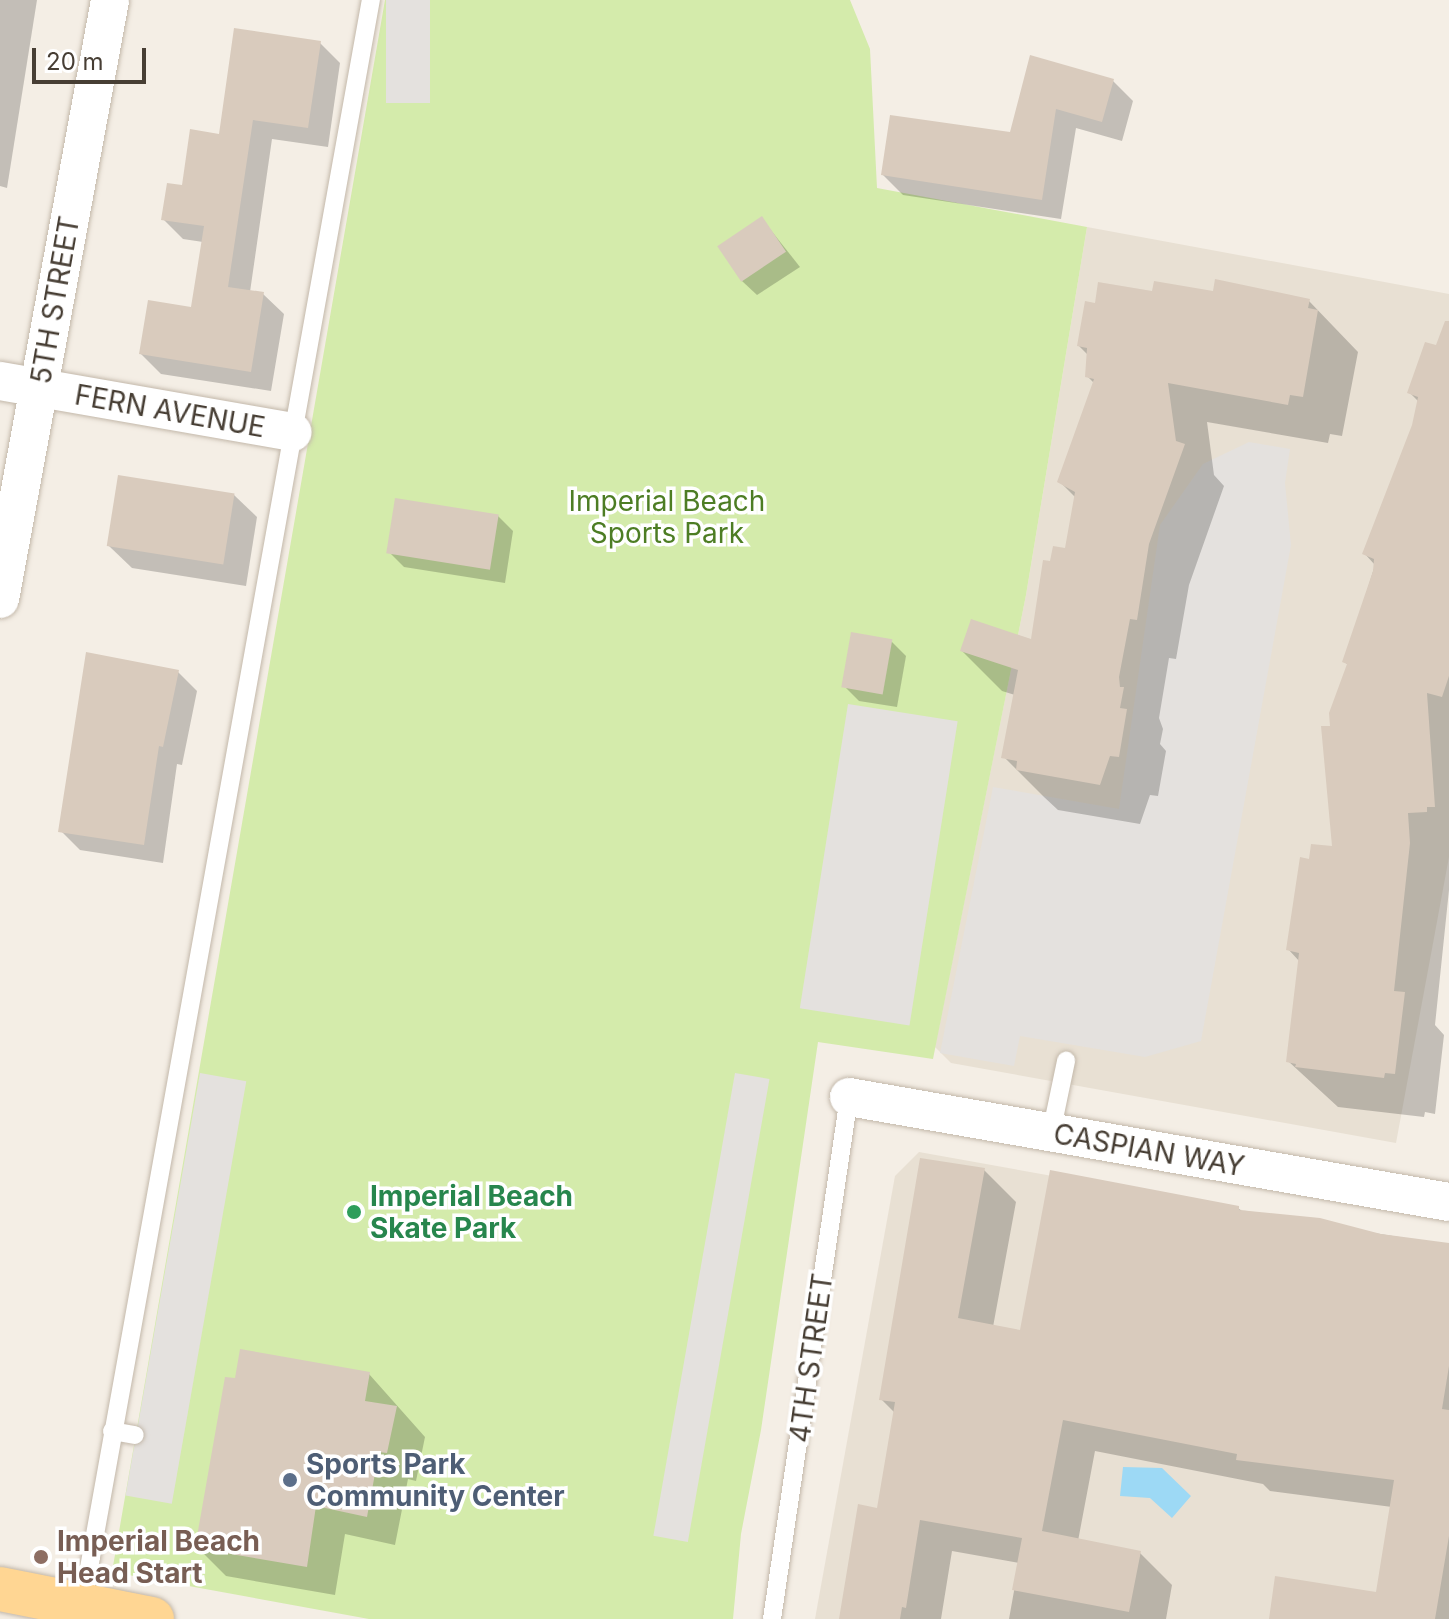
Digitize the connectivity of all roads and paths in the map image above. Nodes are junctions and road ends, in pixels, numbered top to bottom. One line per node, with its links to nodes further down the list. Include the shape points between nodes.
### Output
1 (110, 0): 4 (street, 5TH STREET)
2 (371, 0): 5 (lane)
3 (0, 381): 4 (street, FERN AVENUE)
4 (39, 388): 5 (street, FERN AVENUE); 6 (street, 5TH STREET)
5 (293, 432): 11 (lane)
6 (0, 599)
7 (1066, 1061): 9 (lane)
8 (849, 1097): 9 (street, CASPIAN WAY); 16 (lane, 4TH STREET)
9 (1051, 1133): 10 (street, CASPIAN WAY)
10 (1449, 1202)
11 (112, 1431): 12 (lane); 14 (lane)
12 (135, 1435)
13 (0, 1589): 14 (main road)
14 (81, 1612): 15 (main road)
15 (152, 1619)
16 (772, 1619)

